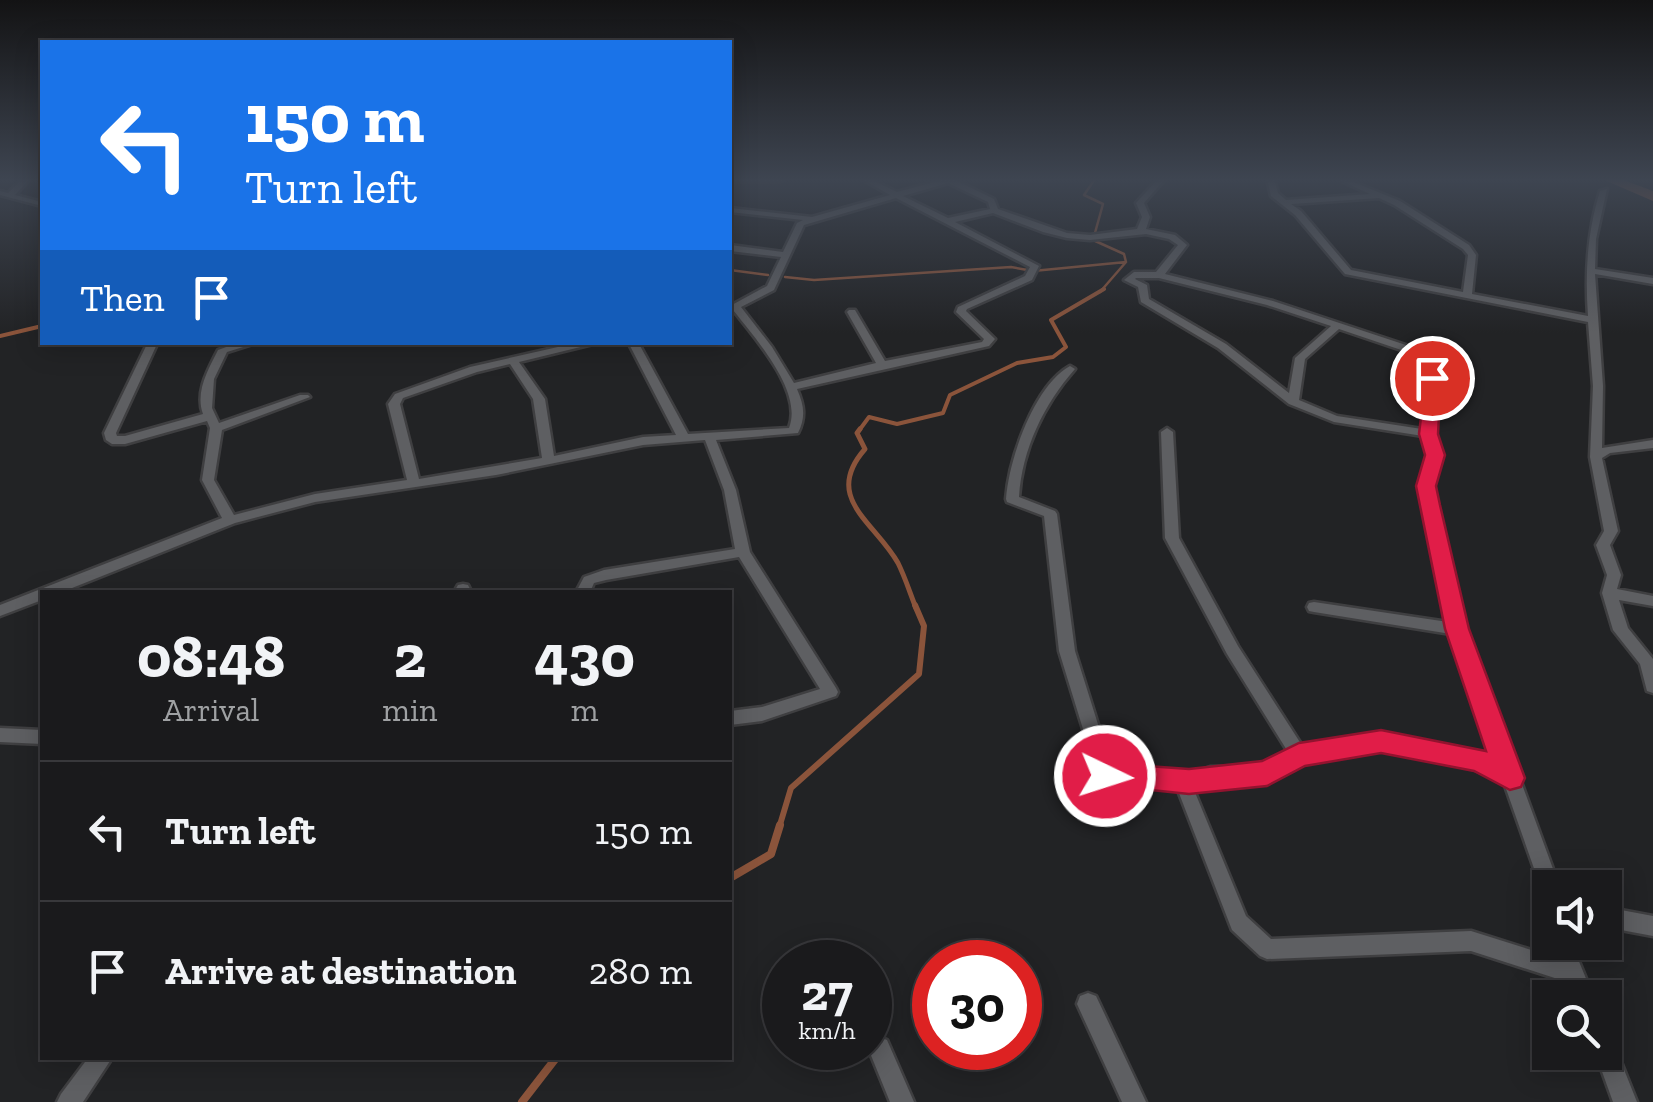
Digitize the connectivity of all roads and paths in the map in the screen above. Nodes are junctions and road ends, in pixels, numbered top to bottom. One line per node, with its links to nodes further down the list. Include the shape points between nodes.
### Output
1 (800, 230): 9 (street)
2 (963, 230): 23 (street, via 1029,262 1033,271 1009,289 963,307 960,312 990,340 985,344)
3 (1055, 230): 7 (street, via 1078,238)
4 (1310, 230): 13 (street, via 1348,272)
5 (1439, 230): 13 (street, via 1472,256)
6 (1592, 230): 10 (street)
7 (1141, 231): 11 (street, via 1183,245)
8 (732, 248): 9 (street)
9 (784, 255): 14 (street, via 771,288)
10 (1592, 271): 12 (street); 16 (street)
11 (1159, 275): 17 (street); 27 (street, via 1134,274 1129,280 1142,286 1144,300 1251,365)
12 (1653, 281)
13 (1467, 295): 16 (street)
14 (732, 307): 25 (street)
15 (852, 312): 23 (street)
16 (1592, 320): 34 (street)
17 (1337, 326): 27 (street, via 1300,358); 30 (street, via 1420,353 1432,378)
18 (152, 345): 28 (street, via 112,440)
19 (242, 345): 28 (street, via 223,350 214,361 206,408)
20 (635, 345): 32 (street)
21 (556, 347): 22 (street)
22 (513, 361): 35 (street, via 540,399); 36 (street, via 400,396 394,404)
23 (882, 365): 25 (street)
24 (1070, 369): 53 (street, via 1053,382 1018,466 1012,498 1050,514 1067,651 1105,776)
25 (790, 386): 31 (street, via 802,408 794,431)
26 (304, 397): 28 (street)
27 (1293, 402): 30 (street, via 1334,419)
28 (213, 422): 37 (street, via 208,480)
29 (1167, 432): 51 (street, via 1172,538)
30 (1428, 434): 46 (street, via 1435,455 1426,486)
31 (710, 436): 32 (street); 38 (street)
32 (683, 437): 35 (street)
33 (1653, 444): 34 (street)
34 (1596, 457): 41 (street, via 1612,531 1603,544 1614,575)
35 (548, 459): 36 (street)
36 (414, 482): 37 (street)
37 (230, 520): 39 (street)
38 (743, 552): 40 (street, via 604,575); 48 (street, via 830,692)
39 (56, 590)
40 (583, 590)
41 (1608, 594): 43 (street); 47 (street)
42 (40, 596): 45 (street)
43 (1653, 601)
44 (1314, 607): 46 (street)
45 (0, 611)
46 (1457, 629): 52 (street)
47 (1653, 687)
48 (732, 718)
49 (0, 736): 50 (street)
50 (40, 737)
51 (1299, 755): 52 (street, via 1381,742 1480,760); 53 (street, via 1267,773)
52 (1510, 778): 54 (street)
53 (1189, 781): 58 (street, via 1185,789 1239,922 1267,949 1472,942)
54 (1543, 870)
55 (1622, 920): 56 (street)
56 (1653, 926)
57 (1567, 960): 58 (street)
58 (1572, 973): 59 (street)
59 (1575, 980)
60 (1088, 1004): 66 (street)
61 (100, 1060): 64 (street)
62 (888, 1070): 65 (street)
63 (1613, 1070): 67 (street)
64 (69, 1102)
65 (902, 1102)
66 (1134, 1102)
67 (1625, 1102)

